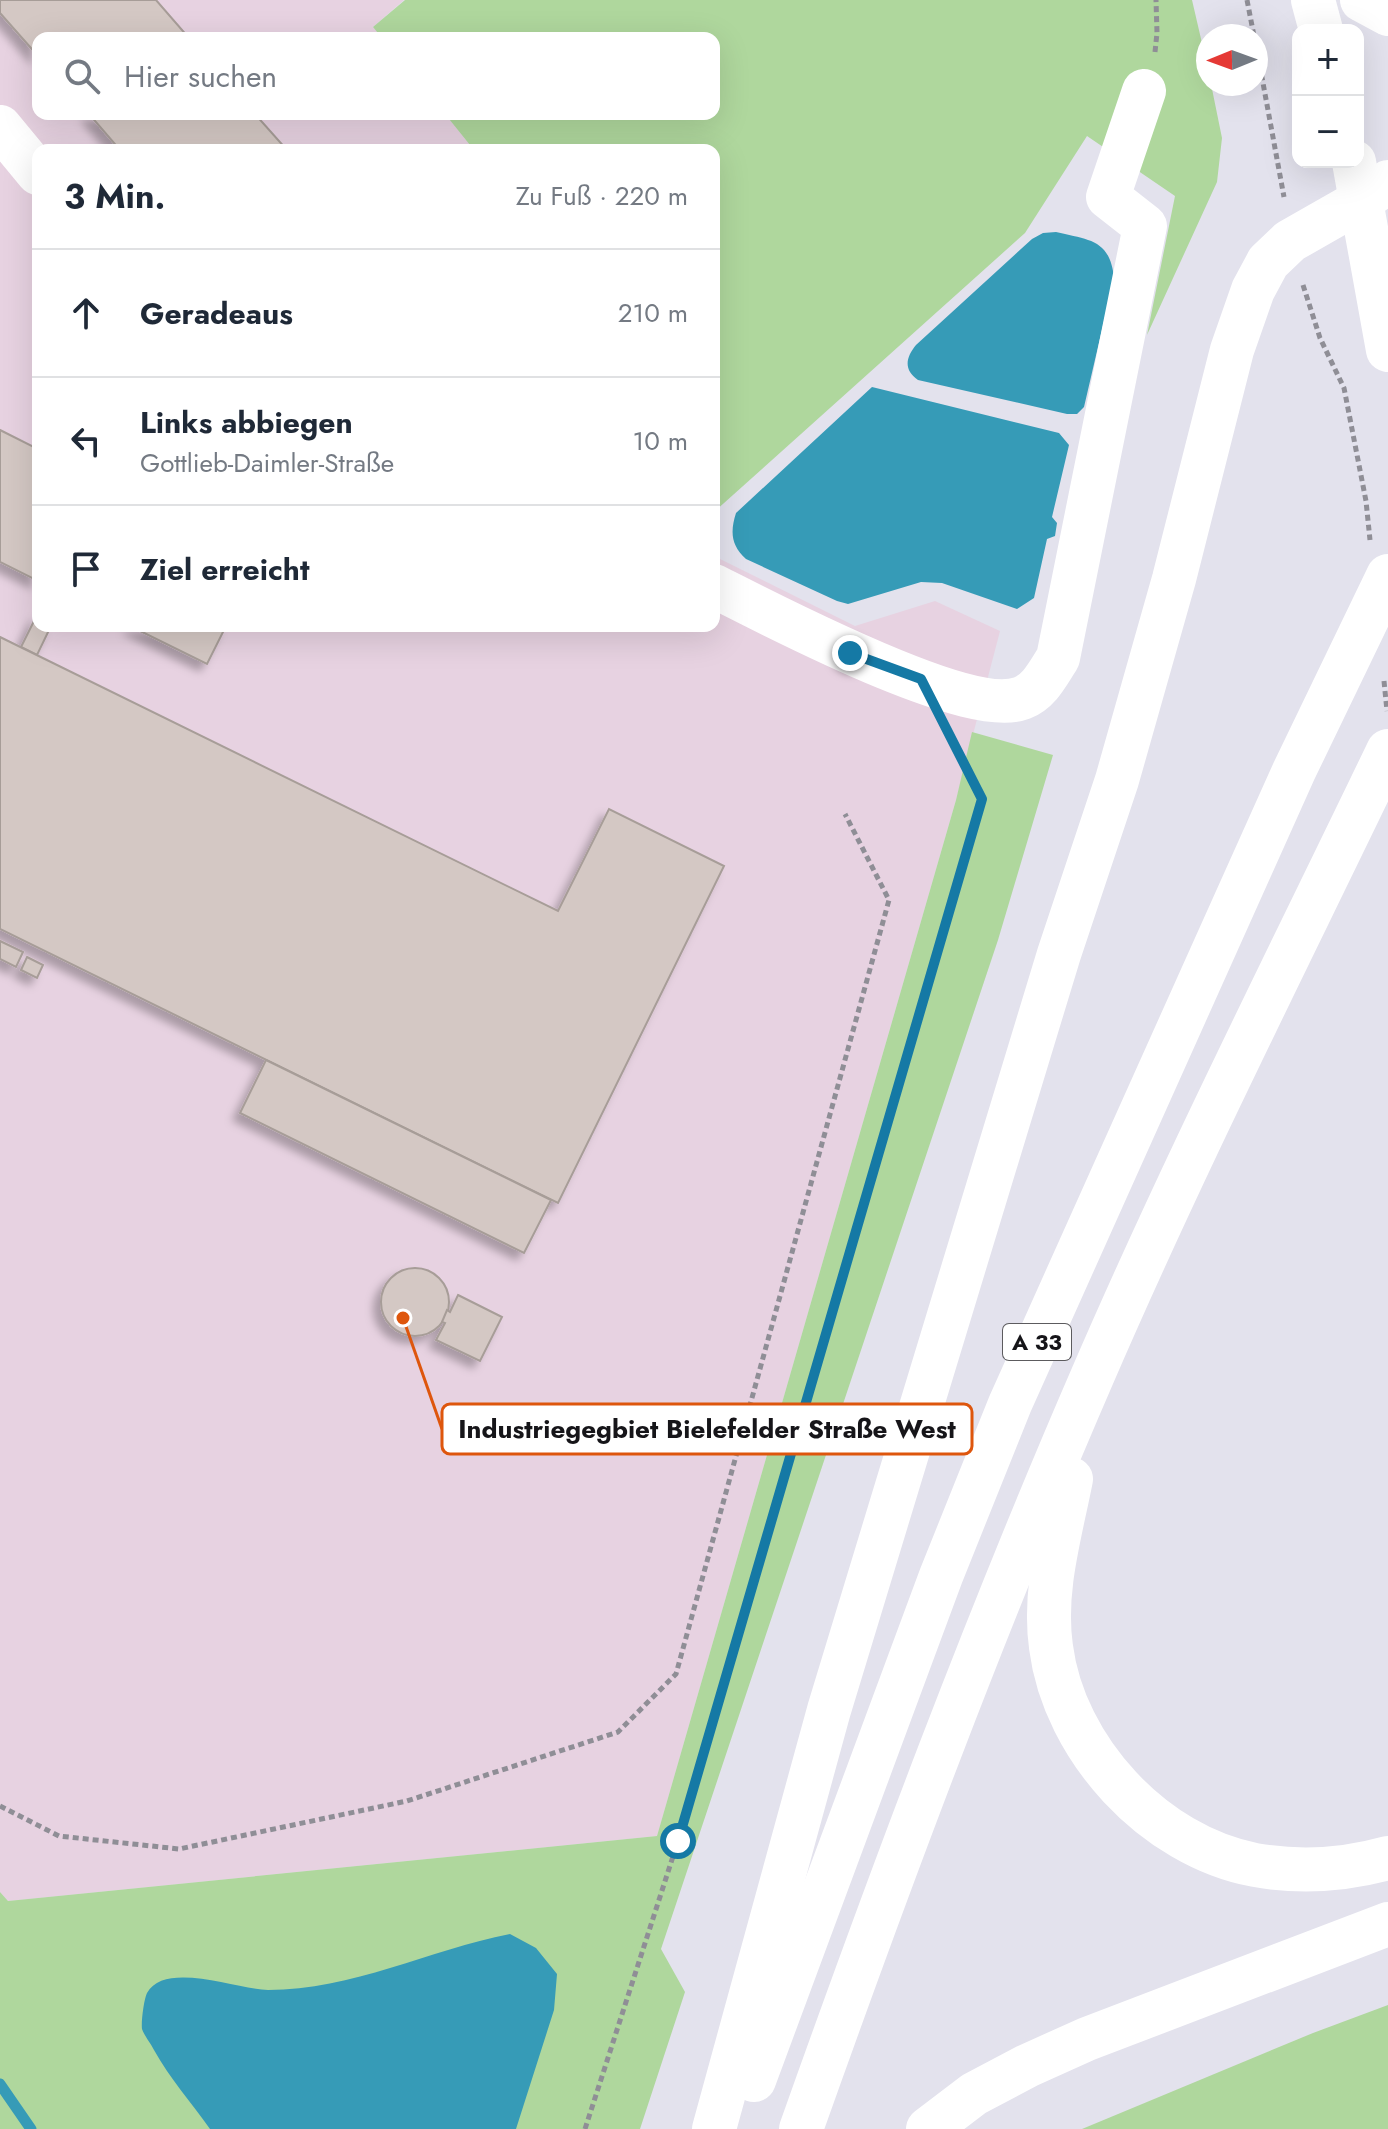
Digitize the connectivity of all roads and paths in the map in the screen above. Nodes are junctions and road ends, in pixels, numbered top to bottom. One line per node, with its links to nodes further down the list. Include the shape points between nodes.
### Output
1 (1156, 0): 8 (path, via 1157,33)
2 (1247, 0): 6 (path)
3 (1313, 0): 7 (main road)
4 (1362, 0): 5 (main road)
5 (1388, 14)
6 (1252, 24)
7 (1319, 24)
8 (1144, 91): 19 (main road, via 1108,197 1145,226 1058,658 1041,685 1008,702 972,697)
9 (1265, 96): 13 (path)
10 (0, 127): 11 (main road)
11 (32, 166)
12 (1368, 181): 15 (main road); 27 (main road, via 1268,262 1232,350 1117,780 829,1710)
13 (1285, 202)
14 (1300, 276): 16 (path, via 1320,338 1344,388)
15 (1388, 350)
16 (1366, 501)
17 (1388, 576): 28 (main road, A 33, via 1294,771 1010,1404)
18 (720, 589): 19 (main road, via 850,653)
19 (921, 679): 26 (path, via 982,799 678,1841)
20 (1388, 751): 22 (main road, A 33)
21 (845, 814): 23 (path, via 889,900 676,1674 618,1732 407,1801 179,1849 59,1836)
22 (1092, 1377): 24 (main road, via 1051,1575 1048,1613 1060,1686 1097,1761 1167,1827 1208,1850 1254,1864 1306,1870); 29 (main road, A 33, via 956,1713)
23 (0, 1806)
24 (1388, 1858)
25 (1388, 1924): 30 (main road, via 1027,2066 974,2094)
26 (585, 2129)
27 (714, 2129)
28 (736, 2129)
29 (801, 2129)
30 (928, 2129)

